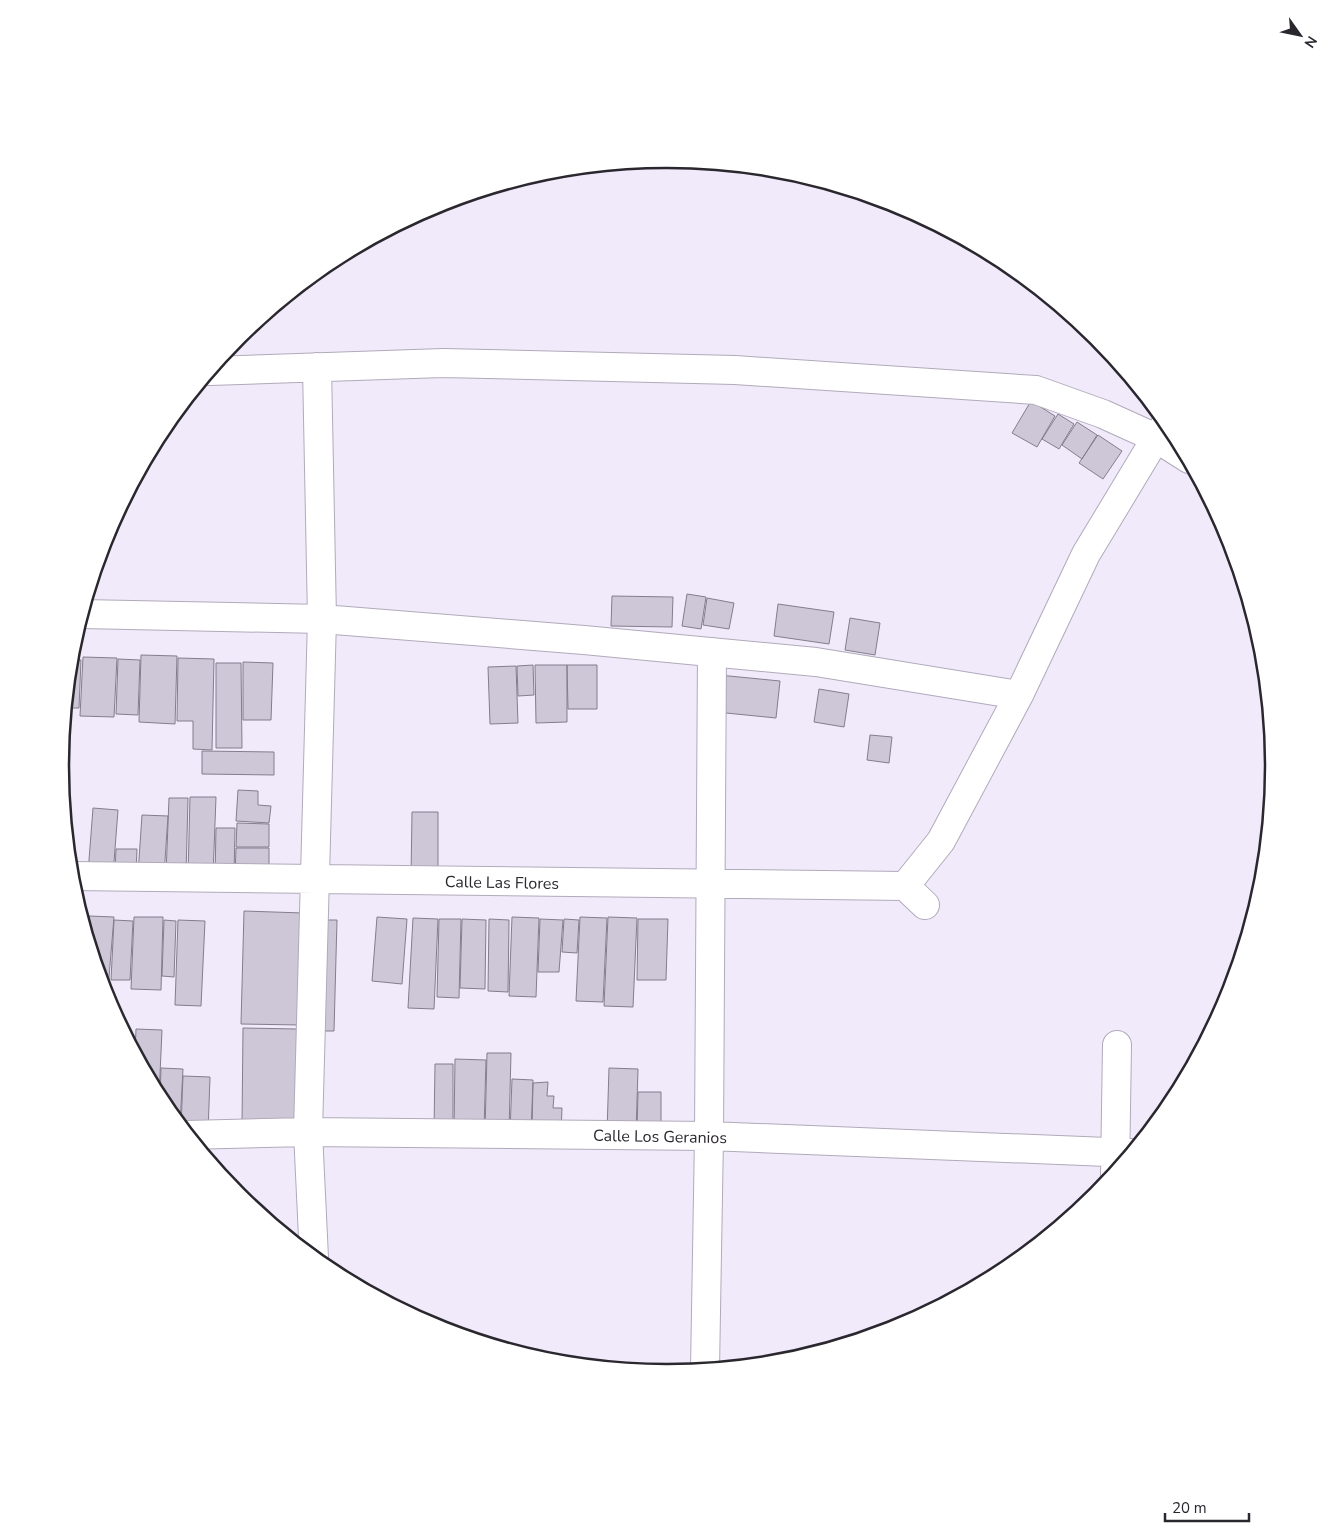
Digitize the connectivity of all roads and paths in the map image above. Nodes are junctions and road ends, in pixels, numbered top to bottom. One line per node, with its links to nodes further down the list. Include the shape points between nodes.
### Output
1 (317, 367): 2 (street); 3 (street, via 443,363 735,370 1036,390 1103,414); 5 (street)
2 (218, 371)
3 (1162, 430): 7 (street, via 1086,554)
4 (88, 614): 5 (street)
5 (322, 619): 6 (street); 9 (street)
6 (712, 652): 7 (street, via 816,662); 10 (street)
7 (1019, 695): 11 (street, via 941,841)
8 (79, 876): 9 (street, Calle Las Flores)
9 (314, 880): 10 (street, Calle Las Flores); 14 (street)
10 (710, 884): 11 (street, Calle Las Flores); 16 (street)
11 (905, 886): 12 (street)
12 (925, 904)
13 (1117, 1045): 17 (street)
14 (308, 1132): 15 (street, Calle Los Geranios); 16 (street, Calle Los Geranios); 19 (street)
15 (194, 1134)
16 (710, 1136): 18 (street, Calle Los Geranios); 20 (street)
17 (1121, 1158)
18 (1119, 1160)
19 (314, 1249)
20 (705, 1364)

